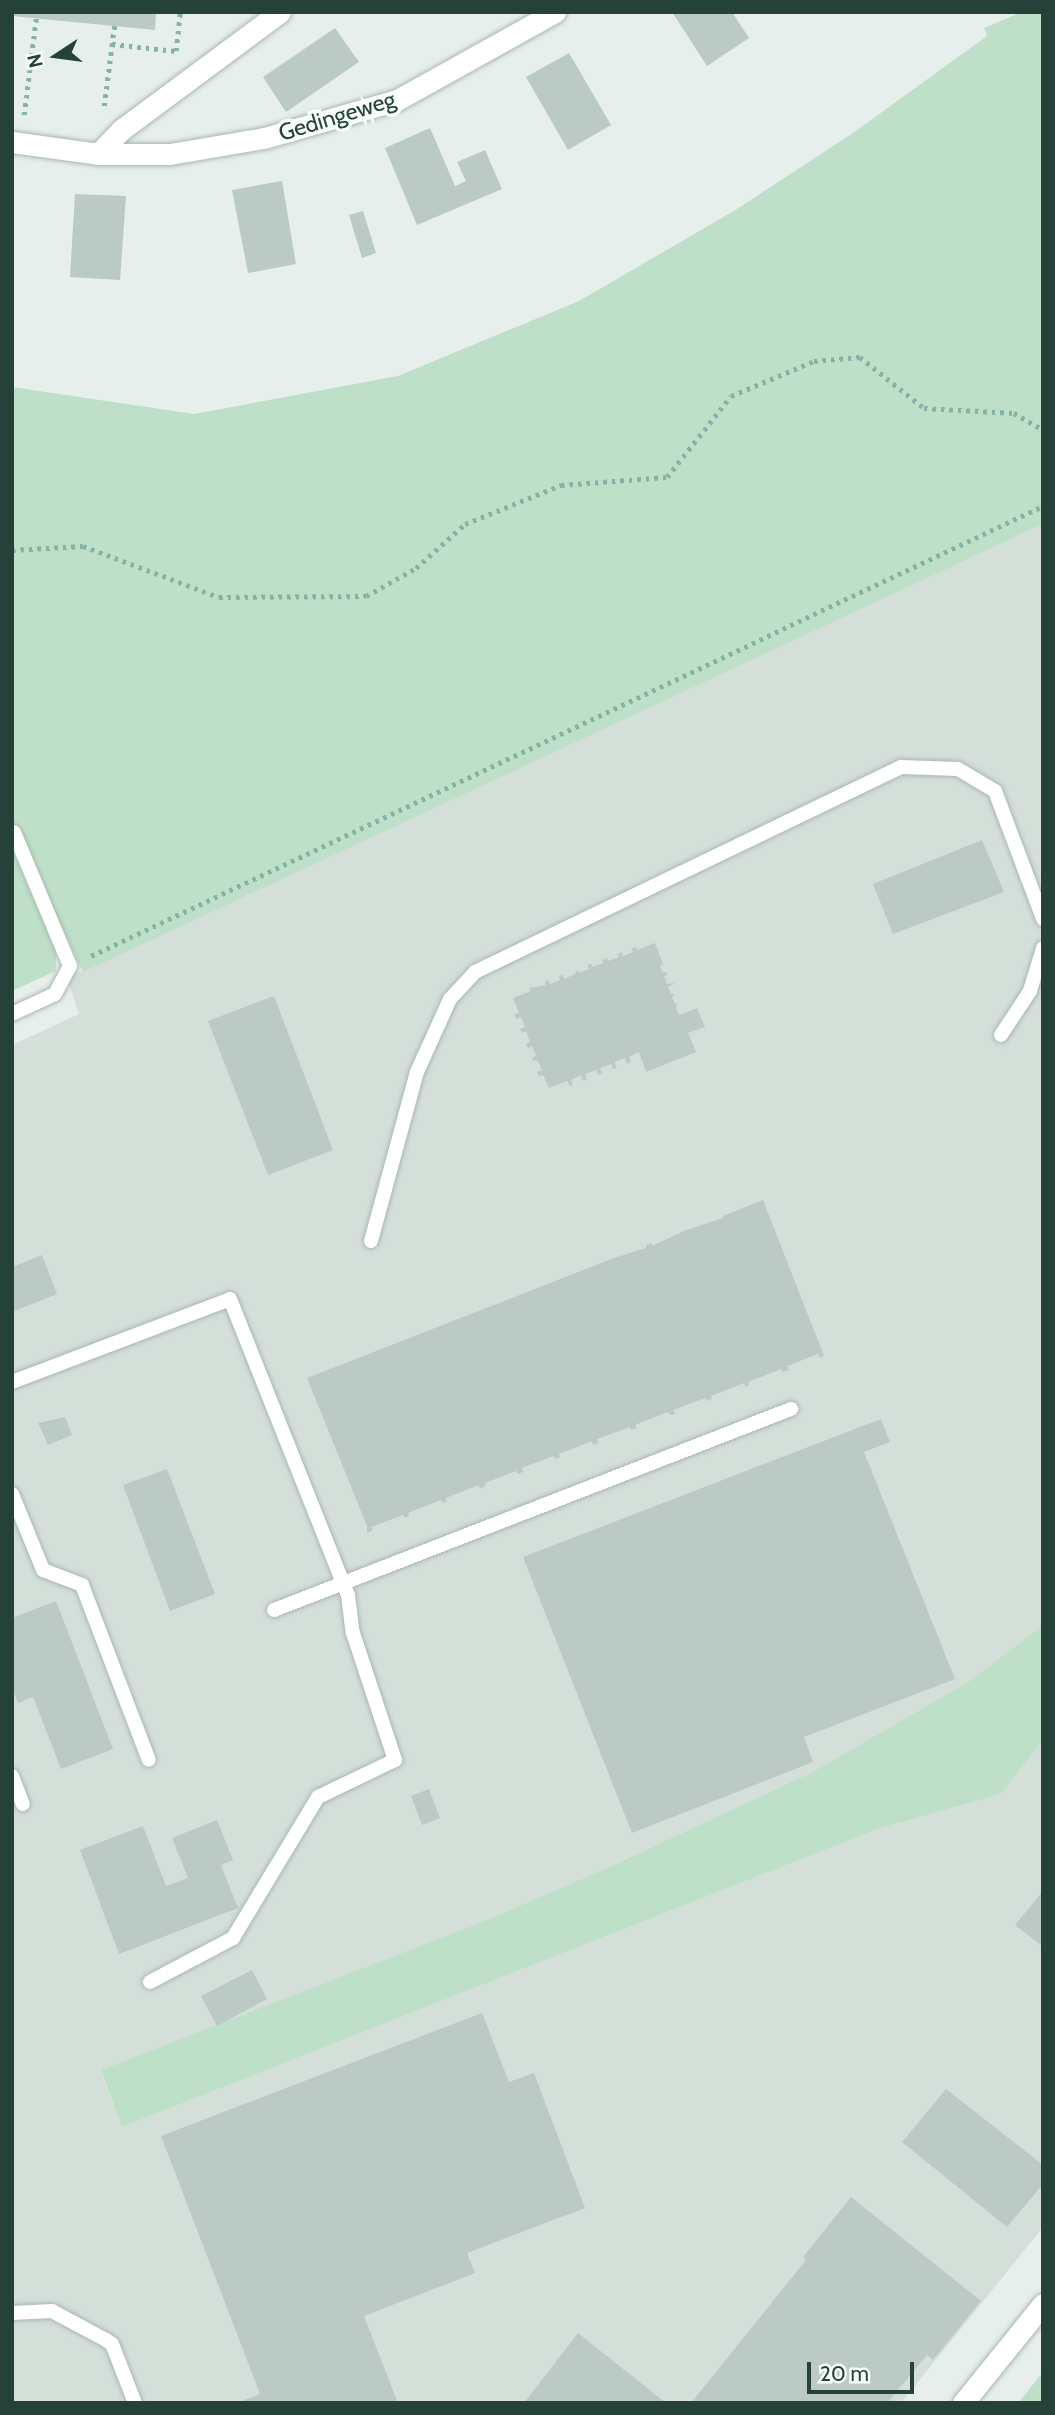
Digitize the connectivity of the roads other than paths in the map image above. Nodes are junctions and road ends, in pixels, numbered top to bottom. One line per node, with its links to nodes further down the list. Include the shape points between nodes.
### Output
1 (280, 12): 4 (street, via 121,130)
2 (555, 12): 4 (street, Gedingeweg, via 397,100 264,138 170,154)
3 (16, 143): 4 (street, Gedingeweg)
4 (98, 155)
5 (14, 832): 8 (lane, via 70,965 55,993)
6 (1043, 919): 10 (lane, via 995,791 958,769 901,767 487,965 450,999 417,1072)
7 (1043, 948): 9 (lane, via 1030,991)
8 (12, 1014)
9 (1002, 1035)
10 (371, 1241)
11 (12, 1382): 14 (lane, via 230,1299)
12 (790, 1409): 14 (lane)
13 (12, 1494): 16 (lane, via 43,1570 82,1585)
14 (343, 1583): 15 (lane); 19 (lane, via 353,1633 395,1760 318,1797 233,1938)
15 (274, 1610)
16 (149, 1760)
17 (12, 1776): 18 (lane)
18 (23, 1804)
19 (150, 1982)
20 (1043, 2304): 23 (street)
21 (12, 2313): 22 (lane, via 52,2311 112,2344)
22 (135, 2403)
23 (962, 2403)

